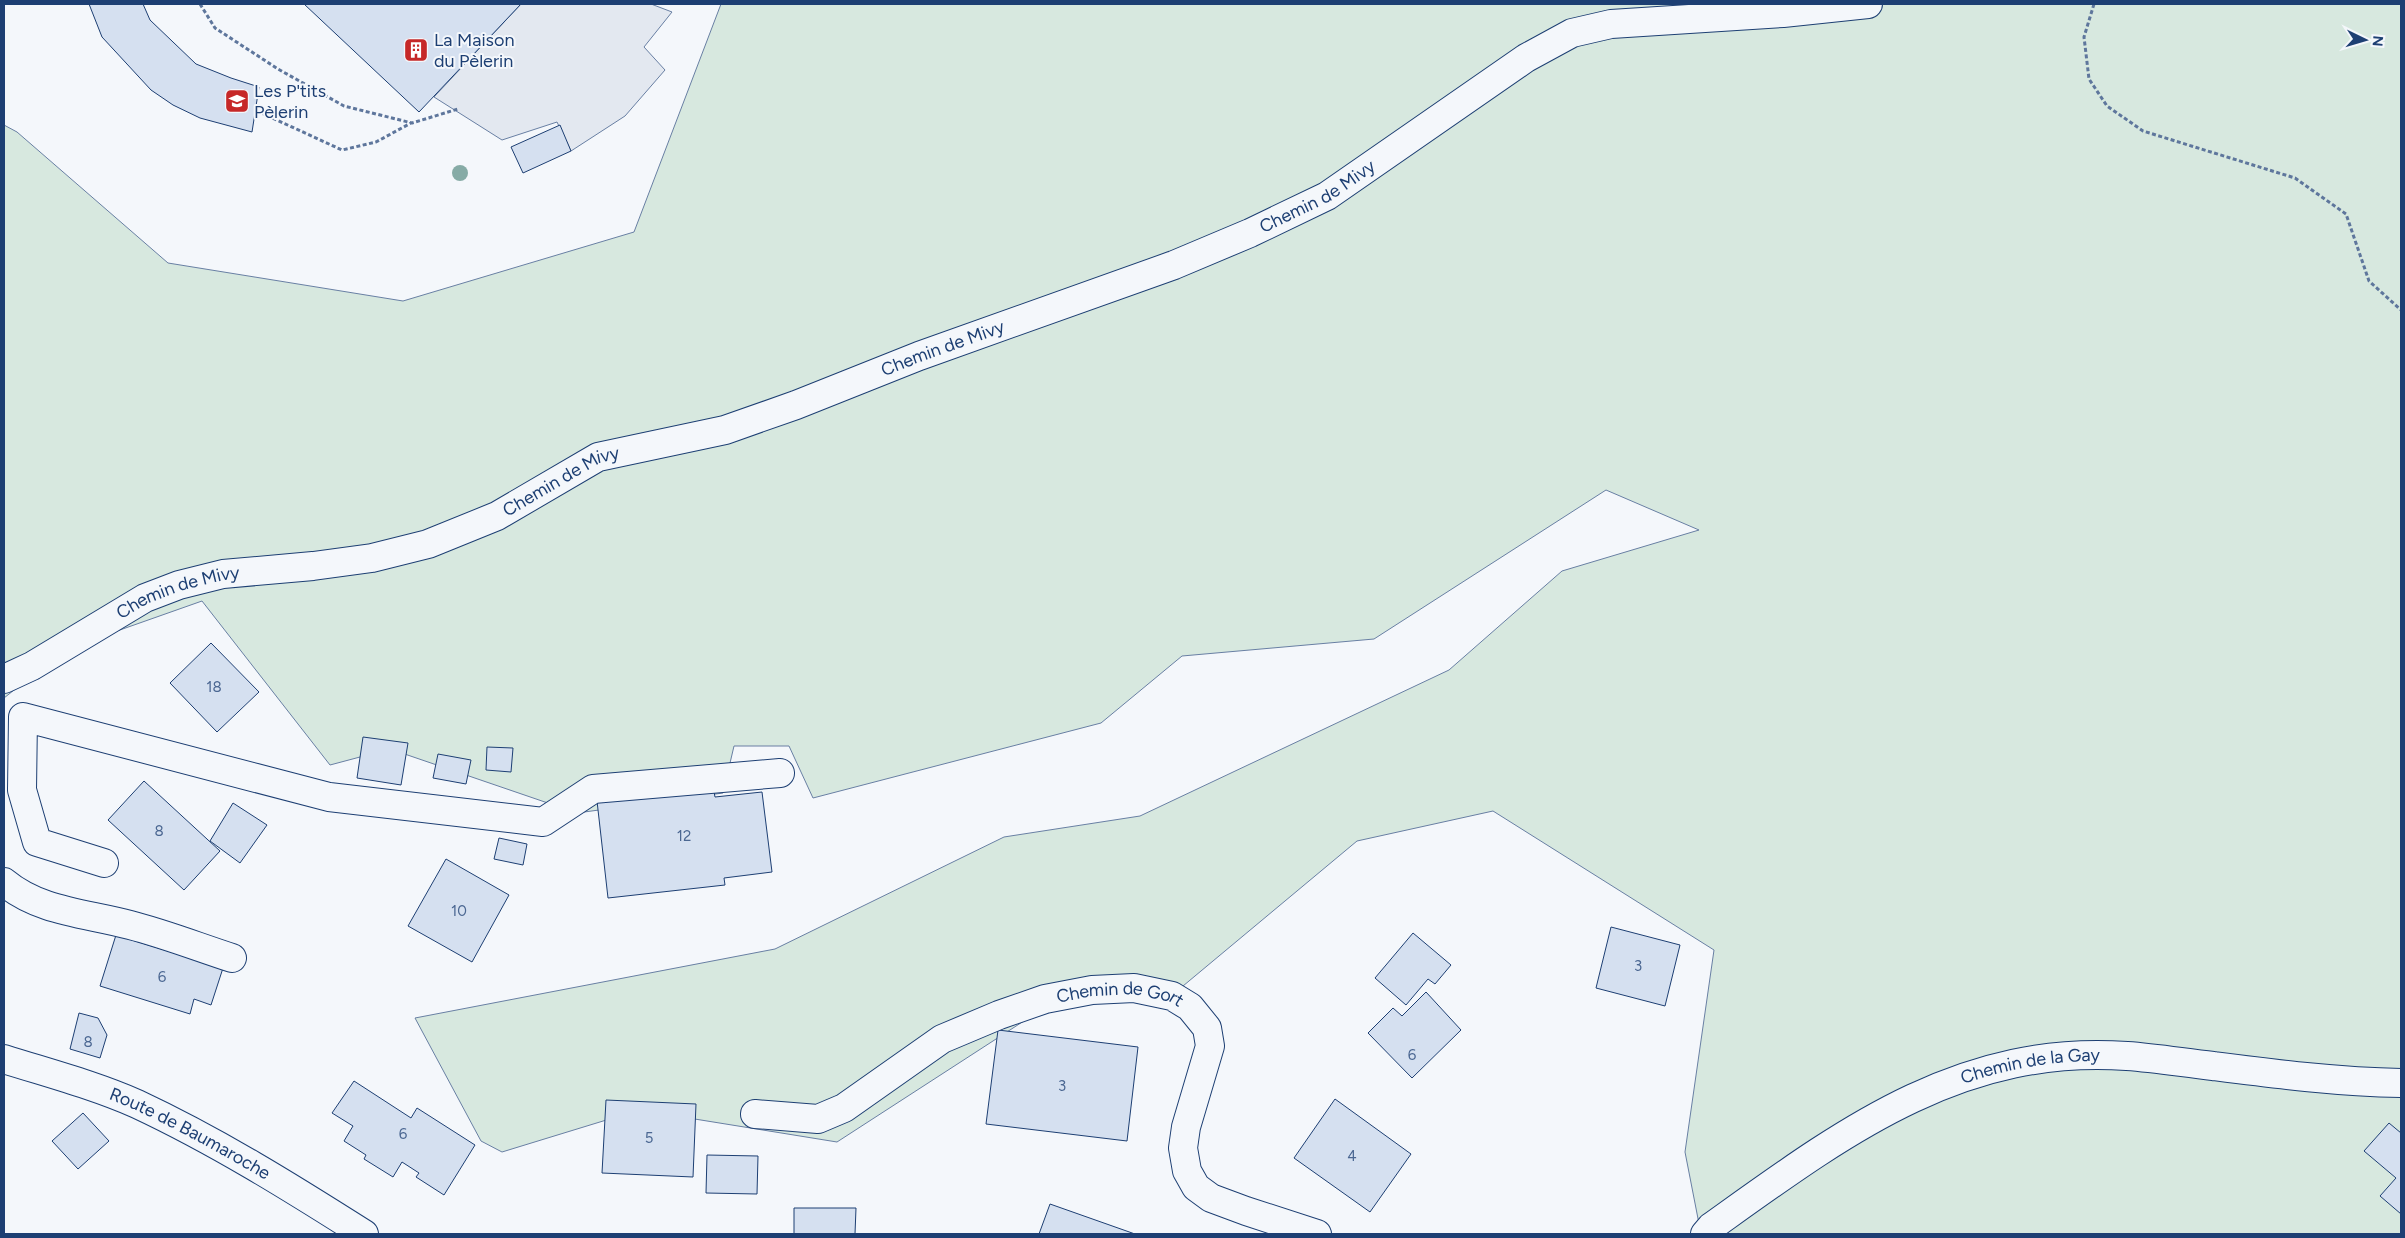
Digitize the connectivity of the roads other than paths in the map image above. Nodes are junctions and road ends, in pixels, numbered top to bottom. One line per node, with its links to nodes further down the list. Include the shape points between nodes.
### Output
1 (1868, 4): 2 (street, Chemin de Mivy, via 1611,24 1572,33 1526,58 1327,196 1174,265 919,356 725,430 598,457 498,516 428,544 372,558 223,574 179,585 145,598 32,666)
2 (4, 679)
3 (13, 713): 4 (street, via 329,797 542,822 593,790); 5 (street, via 22,790 37,842)
4 (780, 773)
5 (104, 863)
6 (4, 882): 7 (street, via 40,904 131,925)
7 (232, 958)
8 (4, 1059): 11 (street, Route de Baumaroche, via 136,1104 248,1161)
9 (2401, 1083): 13 (street, Chemin de la Gay, via 2288,1076 2127,1056 2078,1055 1993,1067 1897,1105 1770,1185)
10 (755, 1114): 12 (street, Chemin de Gort, via 818,1119 844,1108 942,1039 1045,1000 1092,990 1134,988 1172,996 1190,1007 1207,1028 1210,1046 1183,1148 1188,1171 1196,1186 1211,1198)
11 (364, 1234)
12 (1317, 1234)
13 (1705, 1234)

